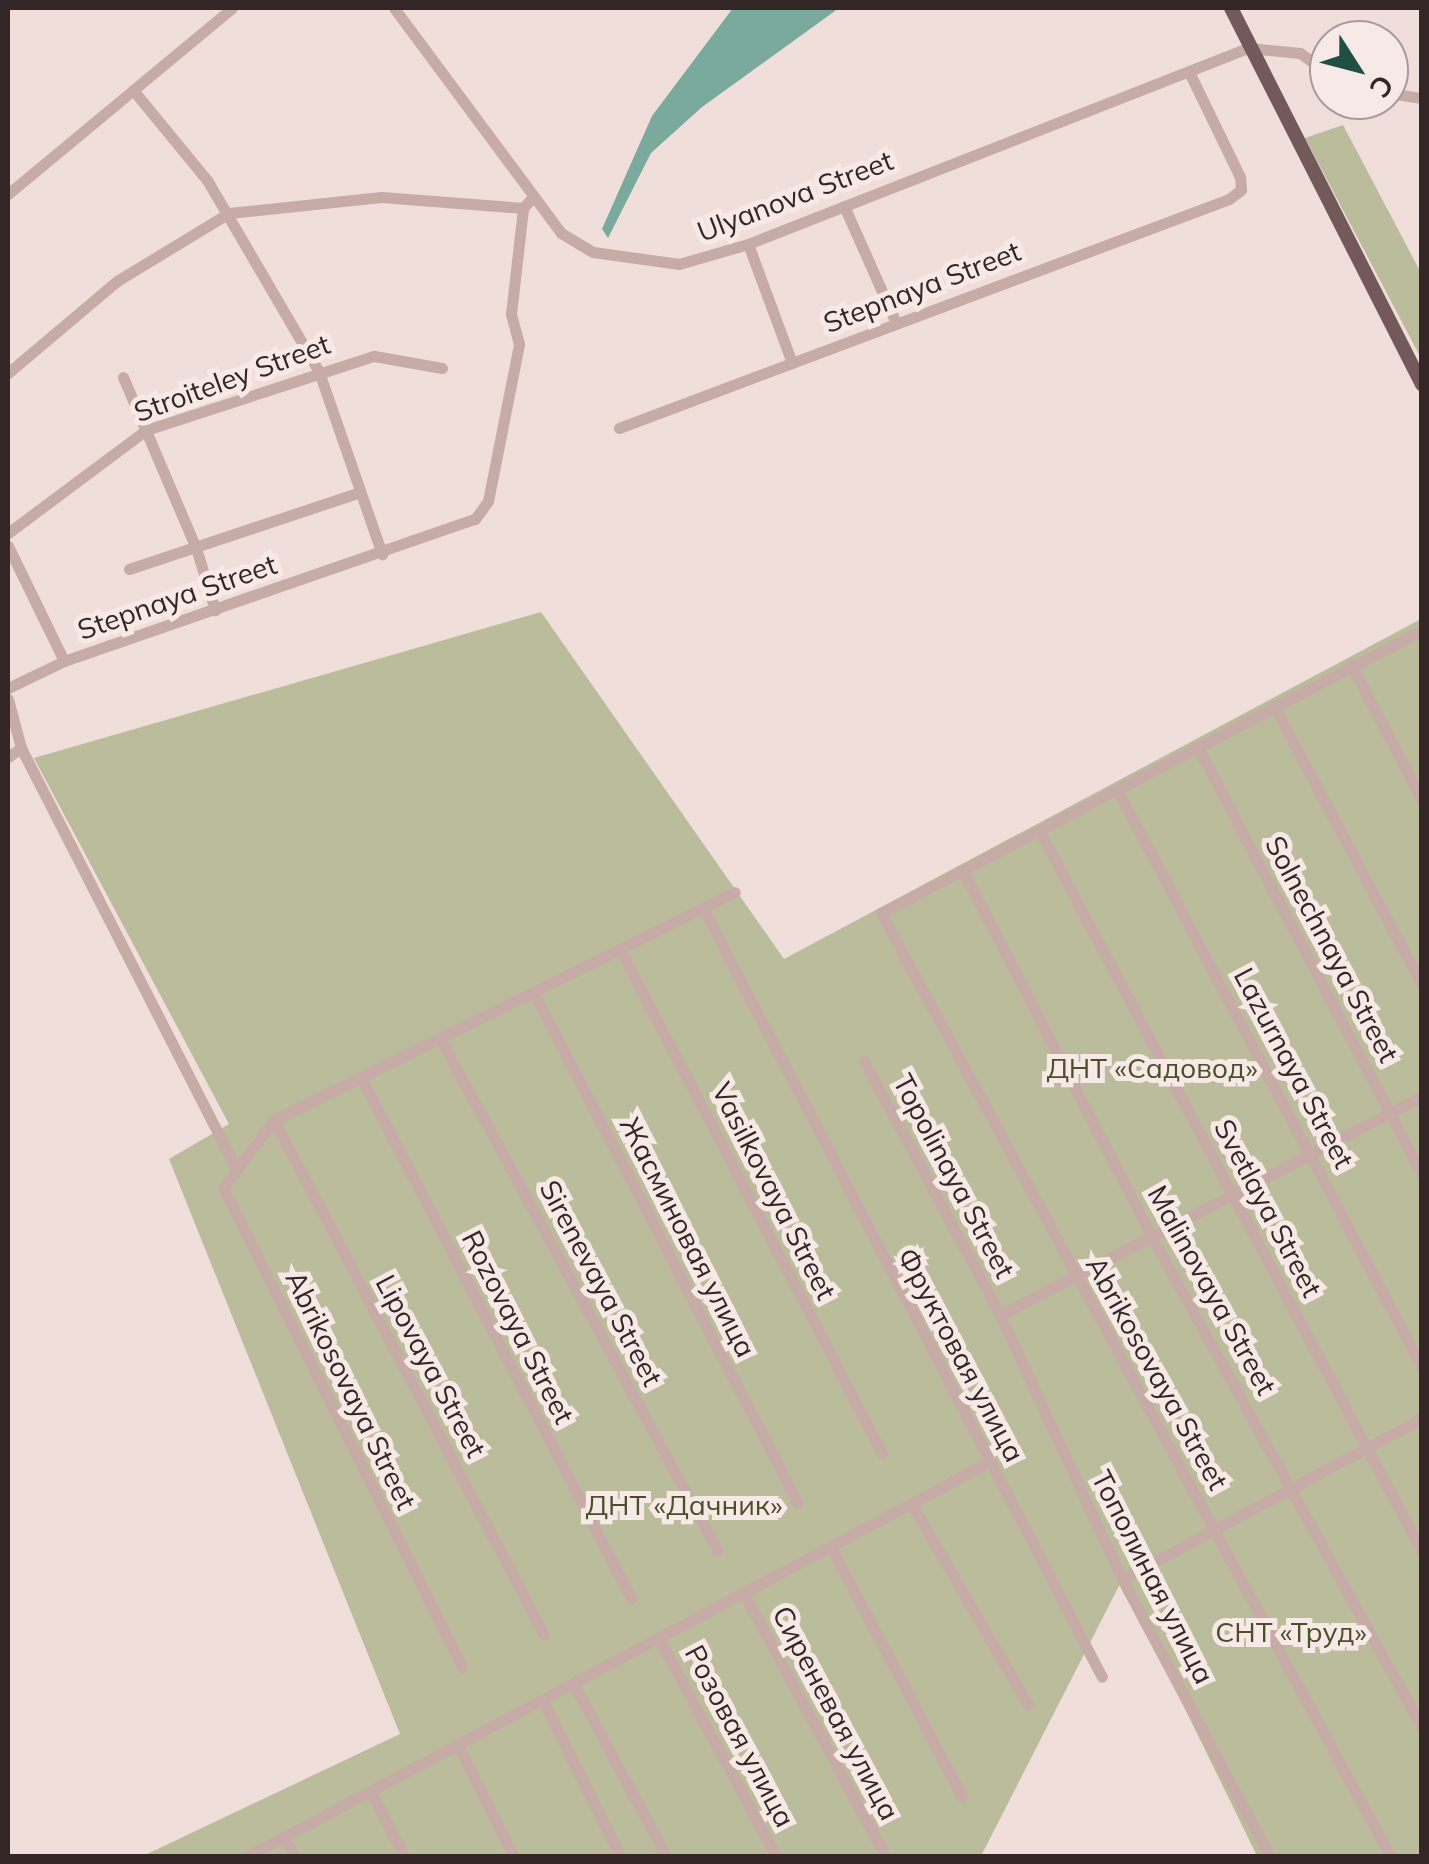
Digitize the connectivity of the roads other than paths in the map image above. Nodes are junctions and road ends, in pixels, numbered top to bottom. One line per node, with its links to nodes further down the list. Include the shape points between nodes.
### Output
1 (232, 8): 7 (street)
2 (394, 8): 9 (street, Ulyanova Street)
3 (1232, 8): 4 (main road)
4 (1248, 48): 5 (street); 6 (street, Ulyanova Street); 20 (main road)
5 (1309, 60)
6 (1189, 72): 10 (street, Ulyanova Street); 14 (street, Stepnaya Street, via 1241,190)
7 (133, 90): 8 (street); 12 (street)
8 (8, 194)
9 (532, 197): 11 (street); 13 (street, Ulyanova Street, via 561,233 594,252 679,264)
10 (844, 206): 13 (street, Ulyanova Street); 14 (street)
11 (522, 208): 12 (street, via 380,196); 27 (street, Stepnaya Street, via 510,314 519,344 488,501 475,519)
12 (229, 214): 17 (street); 18 (street, via 117,282)
13 (748, 244): 15 (street)
14 (896, 323): 15 (street, Stepnaya Street)
15 (792, 363): 21 (street, Stepnaya Street)
16 (442, 368): 17 (street, Stroiteley Street, via 374,356)
17 (319, 372): 22 (street, Stroiteley Street); 23 (street)
18 (8, 374)
19 (123, 378): 22 (street)
20 (1422, 384)
21 (619, 428)
22 (146, 430): 24 (street, Stroiteley Street); 26 (street)
23 (360, 492): 26 (street); 27 (street)
24 (8, 534)
25 (8, 546): 31 (street)
26 (196, 548): 28 (street); 29 (street)
27 (382, 554): 29 (street, Stepnaya Street)
28 (129, 569)
29 (215, 610): 31 (street, Stepnaya Street)
30 (1422, 630): 32 (street)
31 (64, 661): 33 (street, Stepnaya Street)
32 (1351, 664): 35 (street); 40 (street)
33 (8, 688)
34 (8, 699): 36 (street)
35 (1274, 706): 37 (street); 46 (street)
36 (21, 748): 38 (street); 55 (street)
37 (1198, 748): 39 (street); 52 (street, Solnechnaya Street)
38 (8, 757)
39 (1119, 794): 41 (street); 54 (street, Lazurnaya Street)
40 (1422, 801)
41 (1041, 834): 42 (street); 57 (street, Svetlaya Street)
42 (964, 873): 58 (street, Malinovaya Street); 59 (street, Abrikosovaya Street, via 881,913)
43 (735, 892): 44 (street)
44 (704, 908): 45 (street); 65 (street, Фруктовая улица)
45 (621, 950): 47 (street); 64 (street, Vasilkovaya Street)
46 (1422, 985)
47 (535, 995): 48 (street); 67 (street, Жасминовая улица)
48 (442, 1040): 50 (street); 71 (street, Sirenevaya Street)
49 (864, 1061): 60 (street, Topolinaya Street)
50 (362, 1080): 53 (street); 75 (street, Rozovaya Street)
51 (1422, 1096): 52 (street)
52 (1390, 1112): 54 (street); 56 (street, Solnechnaya Street)
53 (274, 1120): 55 (street); 76 (street, Lipovaya Street)
54 (1311, 1154): 57 (street); 61 (street, Lazurnaya Street)
55 (237, 1170): 78 (street, Abrikosovaya Street, via 223,1188)
56 (1422, 1174)
57 (1234, 1194): 58 (street); 63 (street, Svetlaya Street)
58 (1152, 1237): 59 (street); 66 (street, Malinovaya Street)
59 (1075, 1278): 60 (street); 69 (street, Abrikosovaya Street)
60 (1000, 1315): 73 (street, Тополиная улица)
61 (1422, 1368)
62 (1422, 1418): 63 (street)
63 (1364, 1448): 66 (street); 72 (street, Svetlaya Street)
64 (882, 1454)
65 (989, 1462): 68 (street); 79 (street, Фруктовая улица)
66 (1294, 1487): 69 (street); 83 (street, Malinovaya Street)
67 (797, 1502)
68 (911, 1502): 70 (street); 82 (street)
69 (1215, 1527): 73 (street); 97 (street, Abrikosovaya Street)
70 (831, 1547): 74 (street); 86 (street)
71 (717, 1550)
72 (1422, 1552)
73 (1122, 1579): 96 (street, Тополиная улица)
74 (744, 1592): 77 (street); 95 (street, Сиреневая улица)
75 (630, 1598)
76 (544, 1635)
77 (660, 1639): 80 (street); 94 (street, Розовая улица)
78 (462, 1667)
79 (1102, 1677)
80 (574, 1684): 81 (street); 93 (street)
81 (542, 1699): 84 (street); 92 (street)
82 (1028, 1706)
83 (1422, 1728)
84 (458, 1746): 85 (street); 91 (street)
85 (371, 1792): 87 (street); 90 (street)
86 (962, 1798)
87 (284, 1836): 88 (street); 89 (street)
88 (248, 1856)
89 (294, 1856)
90 (404, 1856)
91 (513, 1856)
92 (620, 1856)
93 (666, 1856)
94 (776, 1856)
95 (885, 1856)
96 (1269, 1856)
97 (1390, 1856)

